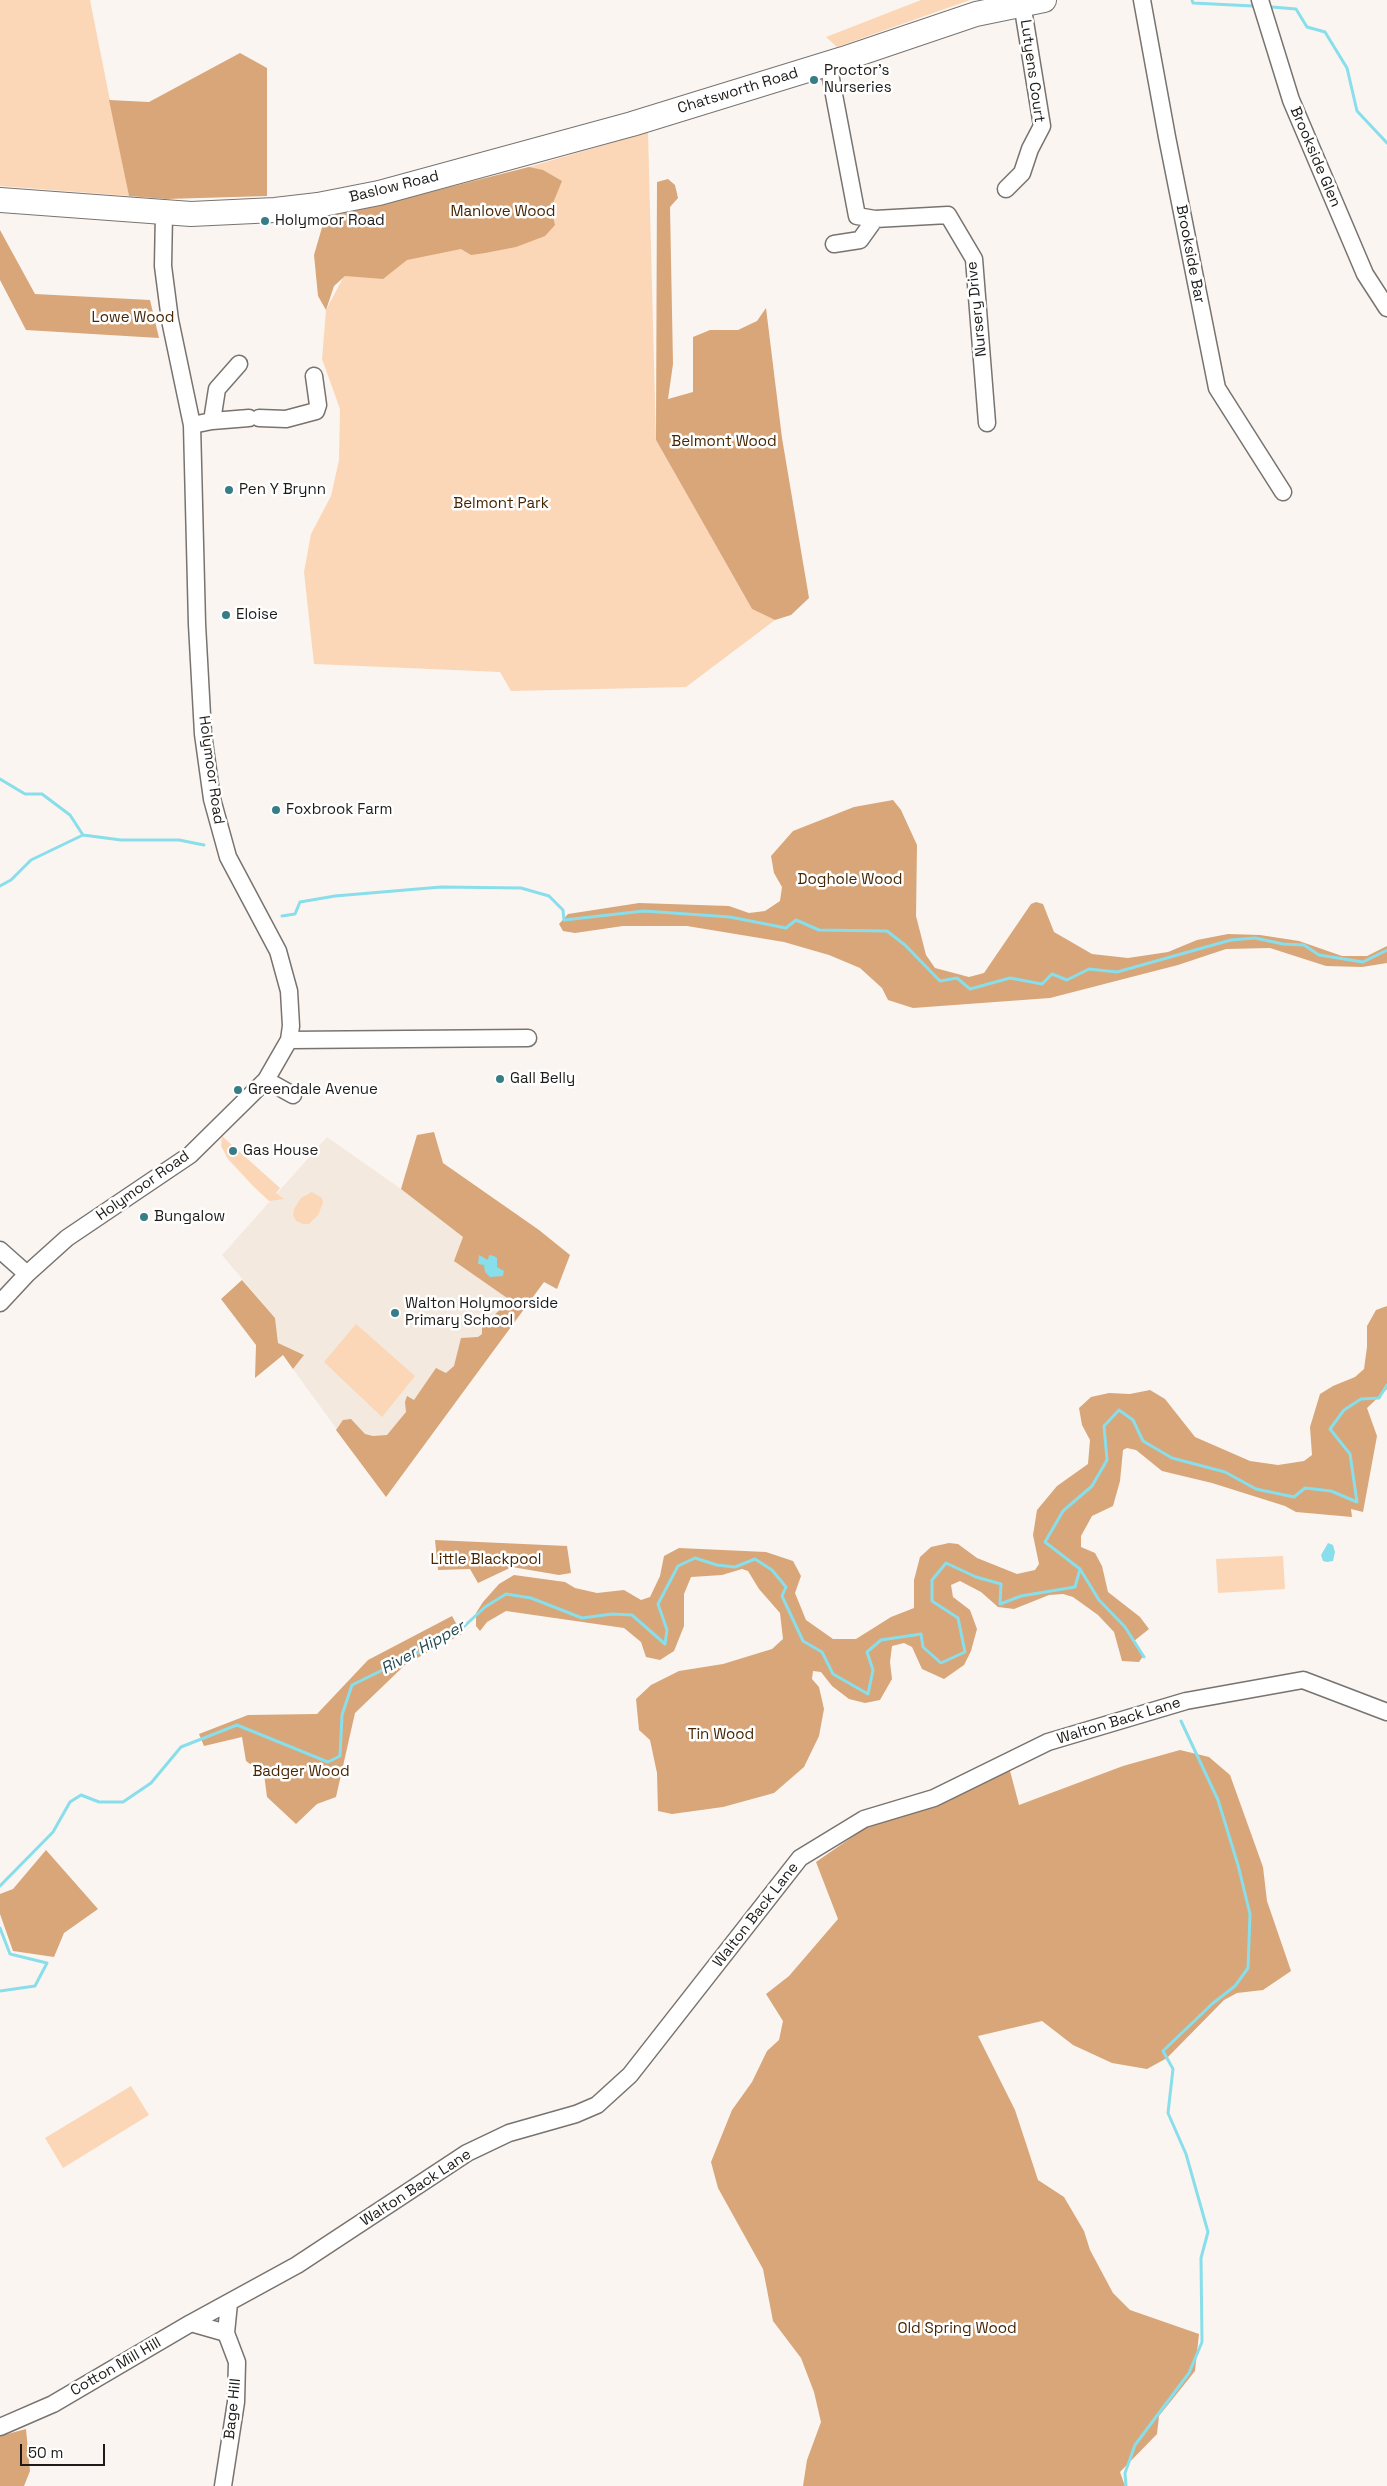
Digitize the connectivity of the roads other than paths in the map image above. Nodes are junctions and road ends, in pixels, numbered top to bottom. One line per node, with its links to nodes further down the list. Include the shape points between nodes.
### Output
1 (1142, 0): 17 (street, Brookside Bar, via 1217,388)
2 (1260, 0): 11 (street, Brookside Glen, via 1291,100 1365,274)
3 (1033, 2): 4 (highway, Chatsworth Road, via 976,14); 6 (street, Lutyens Court, via 1042,126 1022,173)
4 (828, 63): 5 (highway, Chatsworth Road); 9 (street, Nursery Drive, via 857,216)
5 (632, 124): 8 (highway, Baslow Road, via 327,203 243,212)
6 (1006, 189)
7 (0, 200): 8 (highway, Baslow Road)
8 (164, 213): 16 (street, Holymoor Road, via 163,266 170,320)
9 (875, 219): 10 (street, via 860,240); 15 (street, Nursery Drive, via 948,215 974,259)
10 (834, 244)
11 (1387, 308)
12 (239, 364): 14 (street, via 217,389)
13 (314, 376): 14 (street, via 316,411 286,419)
14 (212, 420): 16 (street)
15 (988, 423)
16 (192, 426): 19 (street, Holymoor Road, via 197,624 212,799 228,857 278,951 289,991)
17 (1283, 492)
18 (528, 1038): 19 (street)
19 (289, 1040): 20 (street, Holymoor Road)
20 (266, 1080): 21 (street); 23 (street, Holymoor Road, via 190,1155 67,1238)
21 (293, 1095)
22 (0, 1250): 23 (street)
23 (27, 1274): 24 (street, Holymoor Road)
24 (0, 1303)
25 (1387, 1712): 26 (street, Walton Back Lane, via 1302,1680 1186,1701 1048,1742 934,1798 864,1819 800,1858 630,2075 597,2105 509,2133 467,2153 313,2255)
26 (229, 2303): 27 (street, Cotton Mill Hill); 28 (street, Bage Hill)
27 (191, 2323): 28 (street); 29 (street, Cotton Mill Hill, via 53,2404)
28 (226, 2333): 30 (street, Bage Hill, via 237,2362 236,2402)
29 (0, 2427)
30 (224, 2486)

